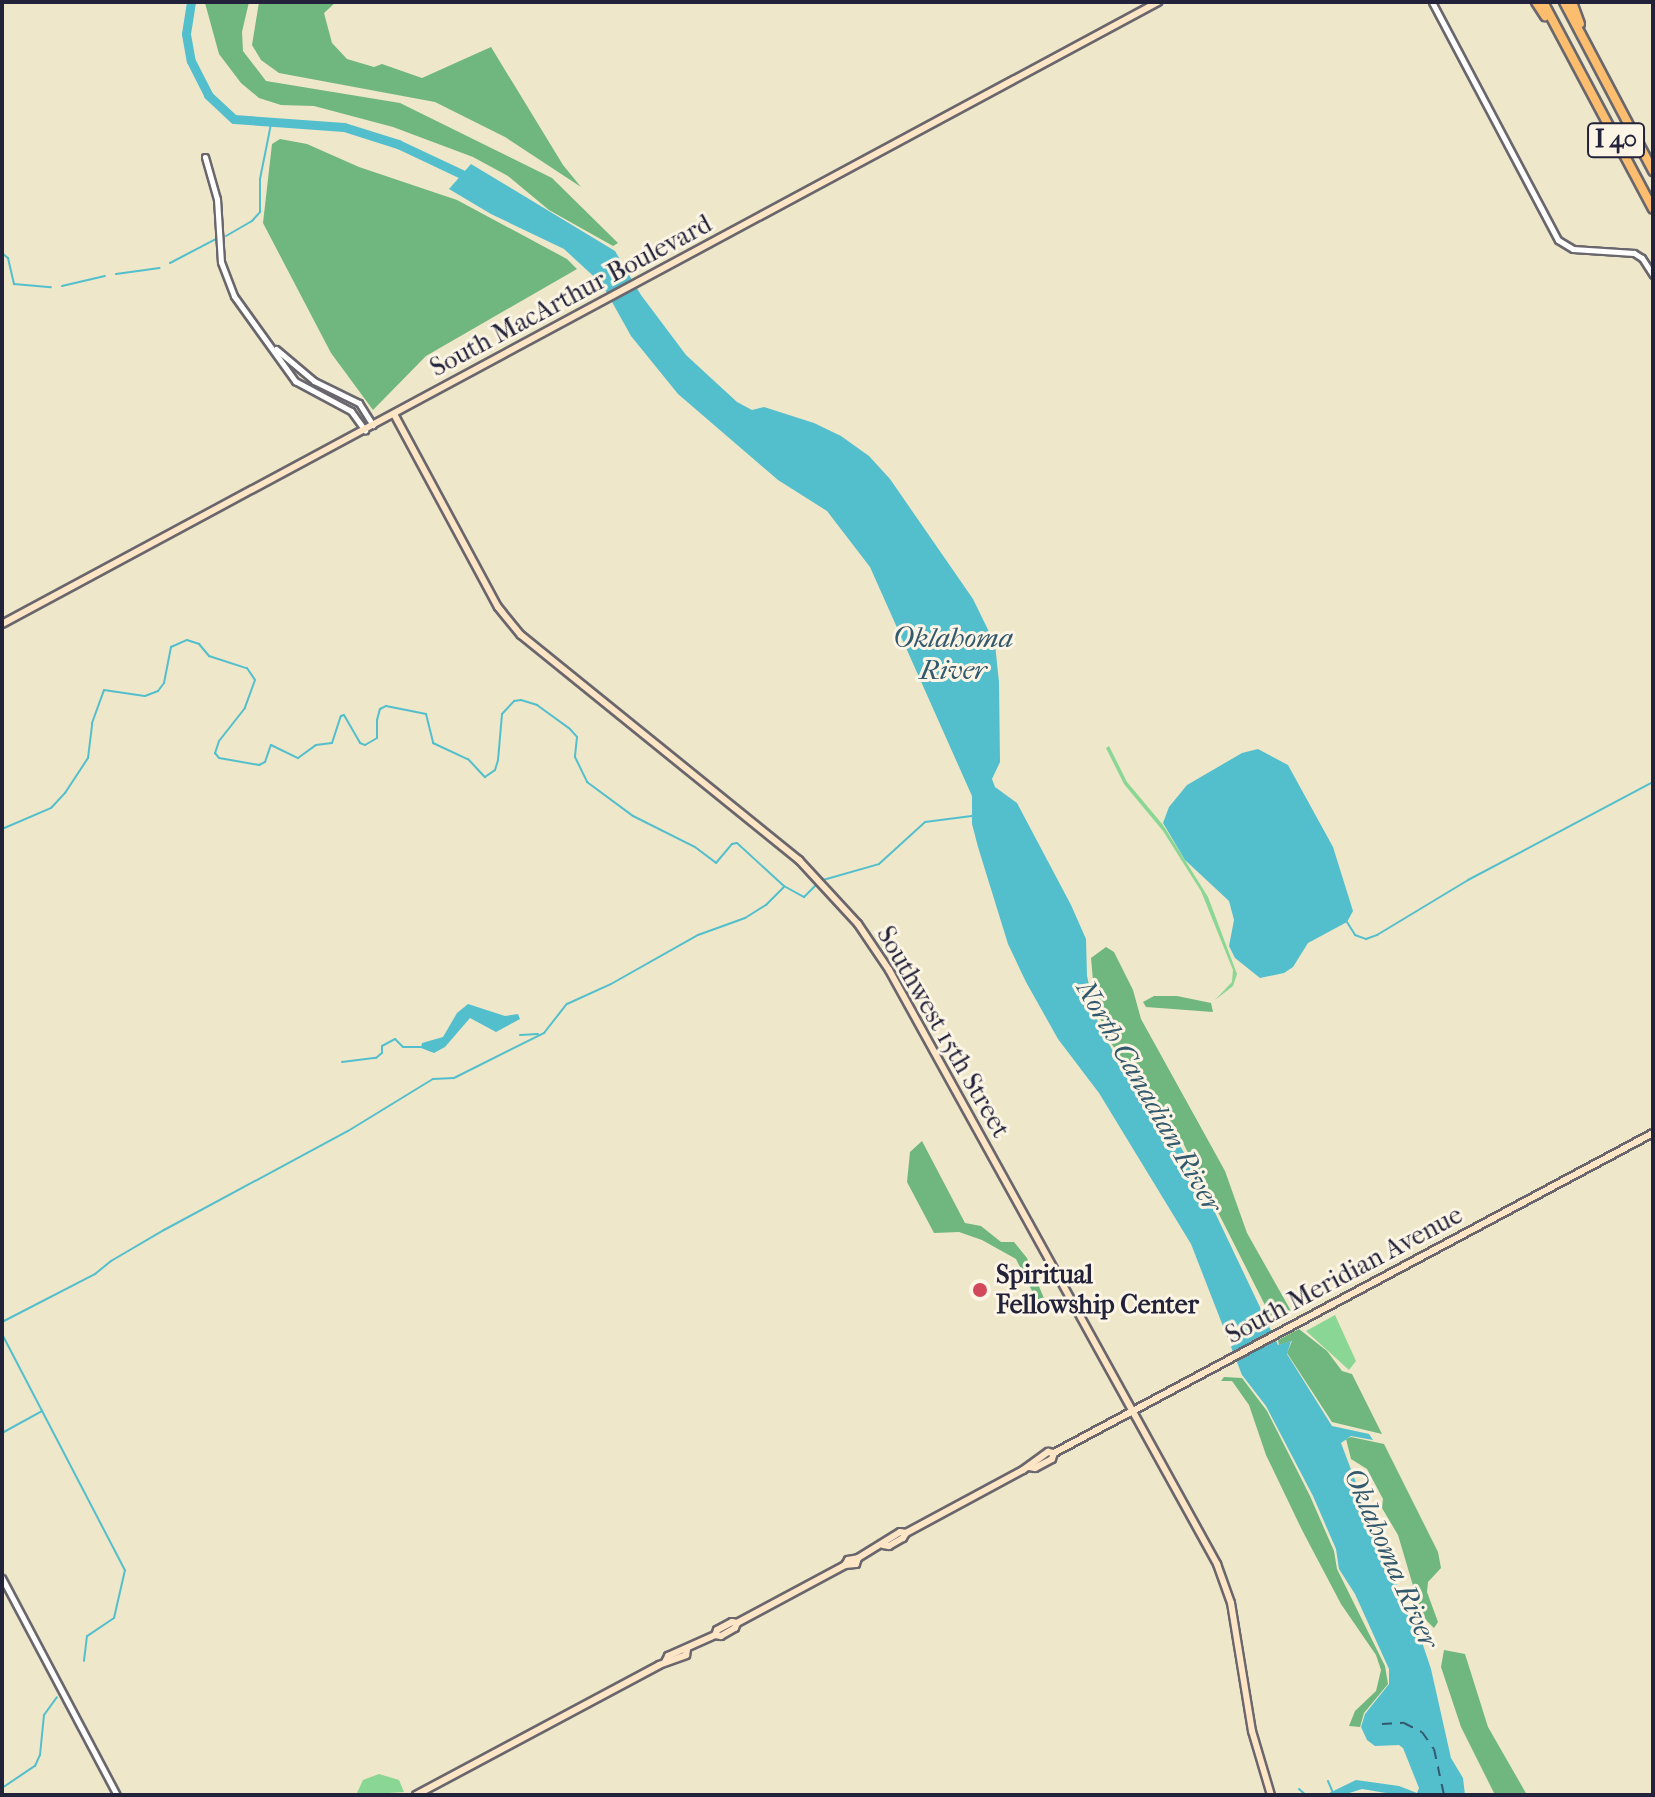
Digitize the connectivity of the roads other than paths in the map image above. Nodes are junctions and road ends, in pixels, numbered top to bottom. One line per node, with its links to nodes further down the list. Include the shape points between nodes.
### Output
1 (1158, 2): 16 (main road, South MacArthur Boulevard)
2 (1432, 2): 12 (street, via 1558,240 1573,249 1634,253)
3 (1536, 2): 8 (highway)
4 (1543, 2): 8 (highway, I 40)
5 (1564, 2): 7 (highway, I 40)
6 (1572, 2): 7 (highway)
7 (1588, 48): 10 (highway, I 40)
8 (1579, 71): 11 (highway, I 40)
9 (205, 157): 13 (street, via 215,188 226,282)
10 (1653, 171)
11 (1653, 209)
12 (1653, 275)
13 (275, 349): 14 (street, via 314,381); 15 (street, via 295,381)
14 (336, 390): 15 (street); 17 (street, via 359,403)
15 (331, 400): 18 (street, via 351,411)
16 (394, 414): 17 (main road, South MacArthur Boulevard); 21 (main road, Southwest 15th Street, via 498,607 521,635 799,860 843,906 889,970)
17 (373, 425): 18 (main road, South MacArthur Boulevard)
18 (365, 430): 19 (main road, South MacArthur Boulevard)
19 (2, 624)
20 (1653, 1133): 21 (main road, South Meridian Avenue)
21 (1133, 1411): 24 (main road, South Meridian Avenue, via 1048,1452 906,1533 893,1535 687,1650 682,1648 665,1662); 25 (main road, Southwest 15th Street, via 1226,1585 1255,1742)
22 (2, 1578): 23 (street)
23 (117, 1795)
24 (416, 1795)
25 (1271, 1795)

